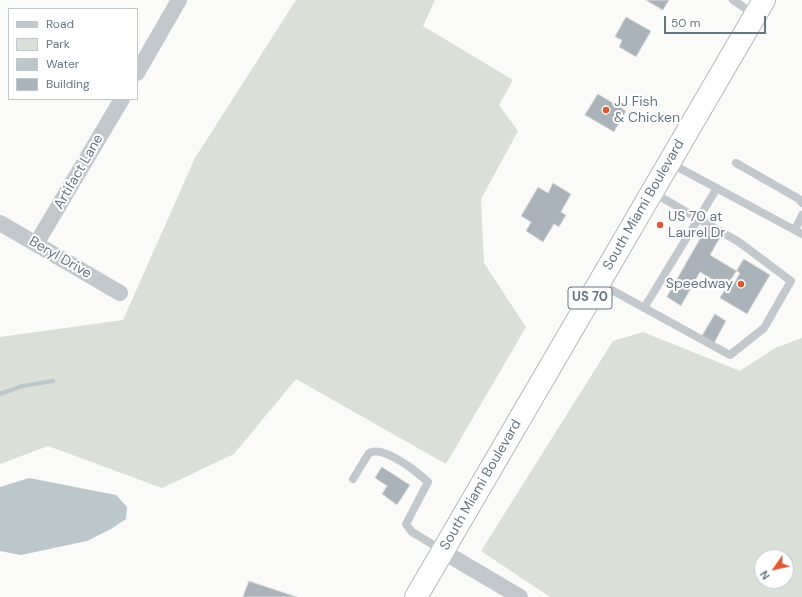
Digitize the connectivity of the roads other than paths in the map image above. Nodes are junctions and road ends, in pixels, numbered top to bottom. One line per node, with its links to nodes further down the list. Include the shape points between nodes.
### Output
1 (179, 0): 4 (street)
2 (733, 0): 3 (lane)
3 (759, 8): 6 (highway, South Miami Boulevard / US 70)
4 (138, 71)
5 (121, 100): 15 (street, Artifact Lane)
6 (669, 162): 8 (lane); 9 (highway, South Miami Boulevard / US 70)
7 (736, 163): 10 (lane)
8 (717, 188): 12 (lane); 14 (lane)
9 (652, 192): 12 (lane); 16 (highway, South Miami Boulevard / US 70)
10 (802, 203)
11 (802, 215): 14 (lane)
12 (699, 219): 18 (lane); 18 (lane, via 739,242 791,281 764,328 730,355)
13 (0, 223): 15 (street, Beryl Drive)
14 (798, 232)
15 (36, 244): 17 (street, Beryl Drive)
16 (599, 283): 18 (lane); 20 (highway, South Miami Boulevard / US 70)
17 (120, 293)
18 (644, 308)
19 (353, 479): 20 (lane, via 369,453 373,451 382,452 417,471 428,482 406,524 412,532)
20 (442, 551): 21 (highway, South Miami Boulevard / US 70); 22 (street)
21 (416, 597)
22 (520, 597)

